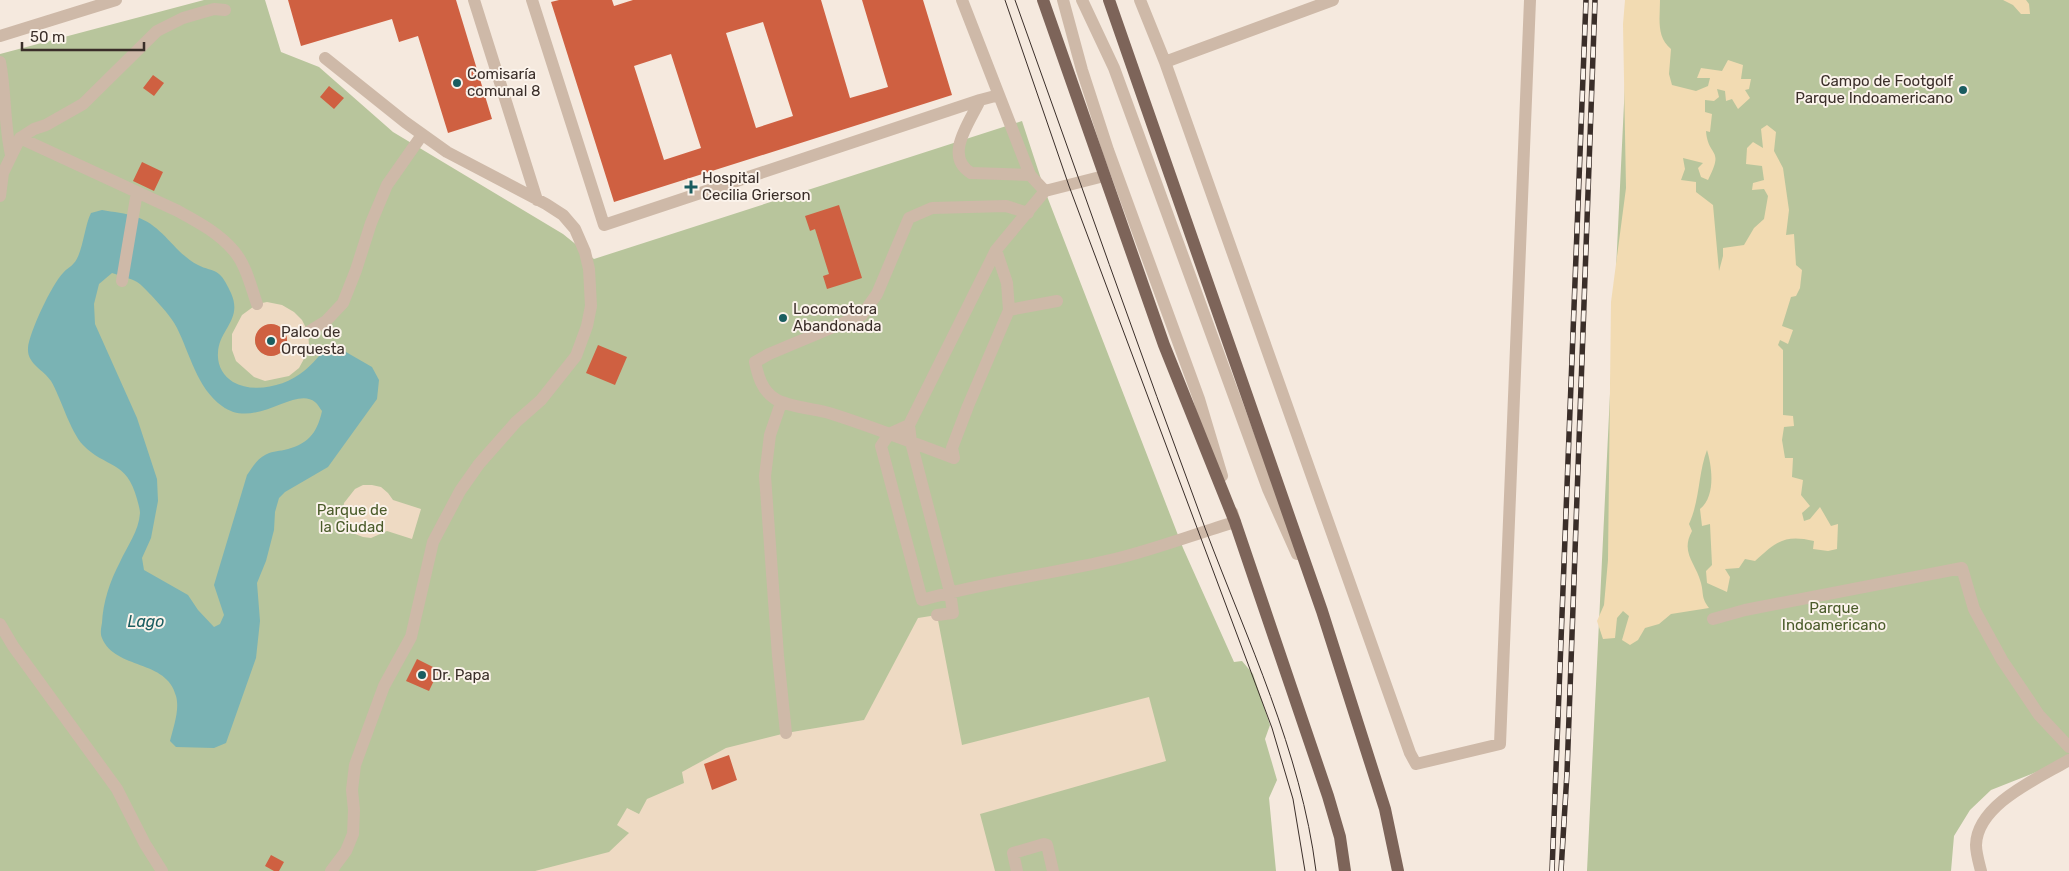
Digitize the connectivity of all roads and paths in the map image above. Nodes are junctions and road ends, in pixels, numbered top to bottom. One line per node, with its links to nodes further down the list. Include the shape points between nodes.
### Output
1 (116, 0): 13 (street)
2 (474, 0): 27 (street)
3 (532, 0): 18 (street, via 604,225)
4 (962, 0): 17 (street)
5 (1042, 0): 23 (main road)
6 (1063, 0): 39 (street, via 1087,88 1199,399)
7 (1082, 0): 41 (street, via 1114,68 1268,489)
8 (1109, 0): 41 (main road)
9 (1140, 0): 16 (street)
10 (1333, 0): 16 (street)
11 (1530, 0): 16 (street, via 1500,744 1416,764 1369,641)
12 (224, 10): 20 (street, via 214,9 192,15 158,31 83,104)
13 (0, 36)
14 (325, 58): 19 (street)
15 (0, 62): 21 (street)
16 (1165, 62)
17 (999, 95): 18 (street); 22 (street)
18 (980, 100): 22 (street, via 958,148 958,158 964,168 971,173)
19 (422, 135): 27 (street); 34 (street, via 387,185 344,303 326,321)
20 (20, 138): 21 (street); 25 (street)
21 (11, 155): 26 (street, via 3,173)
22 (1030, 175): 24 (street)
23 (1104, 176): 24 (street); 39 (main road, via 1164,345)
24 (1045, 191): 28 (street)
25 (137, 192): 30 (street); 32 (street, via 185,215 221,238 235,252 248,276)
26 (0, 196)
27 (537, 200): 49 (street, via 564,215 579,236 589,269 588,326 576,356 541,400 483,458 460,491 433,542 411,637 384,686 355,765 353,834 346,851)
28 (1028, 213): 29 (street); 35 (street, via 1006,206 932,208 910,218 877,294 862,315 756,362 757,374 764,388)
29 (996, 250): 33 (street, via 1007,283); 36 (street)
30 (122, 281)
31 (1057, 301): 33 (street)
32 (257, 304)
33 (1009, 310): 38 (street, via 952,448 954,458)
34 (308, 332)
35 (781, 403): 37 (street, via 828,413); 45 (street, via 770,435 765,476)
36 (909, 425): 37 (street); 38 (street)
37 (889, 434): 38 (street); 40 (street, via 881,446 922,600)
38 (911, 442): 40 (street)
39 (1235, 522): 40 (street, via 1115,559); 52 (main road, via 1328,796 1340,837)
40 (950, 592): 42 (street, via 954,613)
41 (1322, 611): 53 (main road, via 1386,809)
42 (937, 615)
43 (1713, 618): 46 (street, via 1962,568 1974,609 2002,660 2039,715)
44 (0, 624): 48 (street, via 117,789)
45 (786, 733)
46 (2069, 747)
47 (2069, 760): 54 (street, via 2018,790 1998,805 1982,824 1976,844)
48 (162, 871)
49 (331, 871)
50 (1017, 871): 51 (street, via 1013,854 1044,844)
51 (1054, 871)
52 (1345, 871)
53 (1398, 871)
54 (1981, 871)

